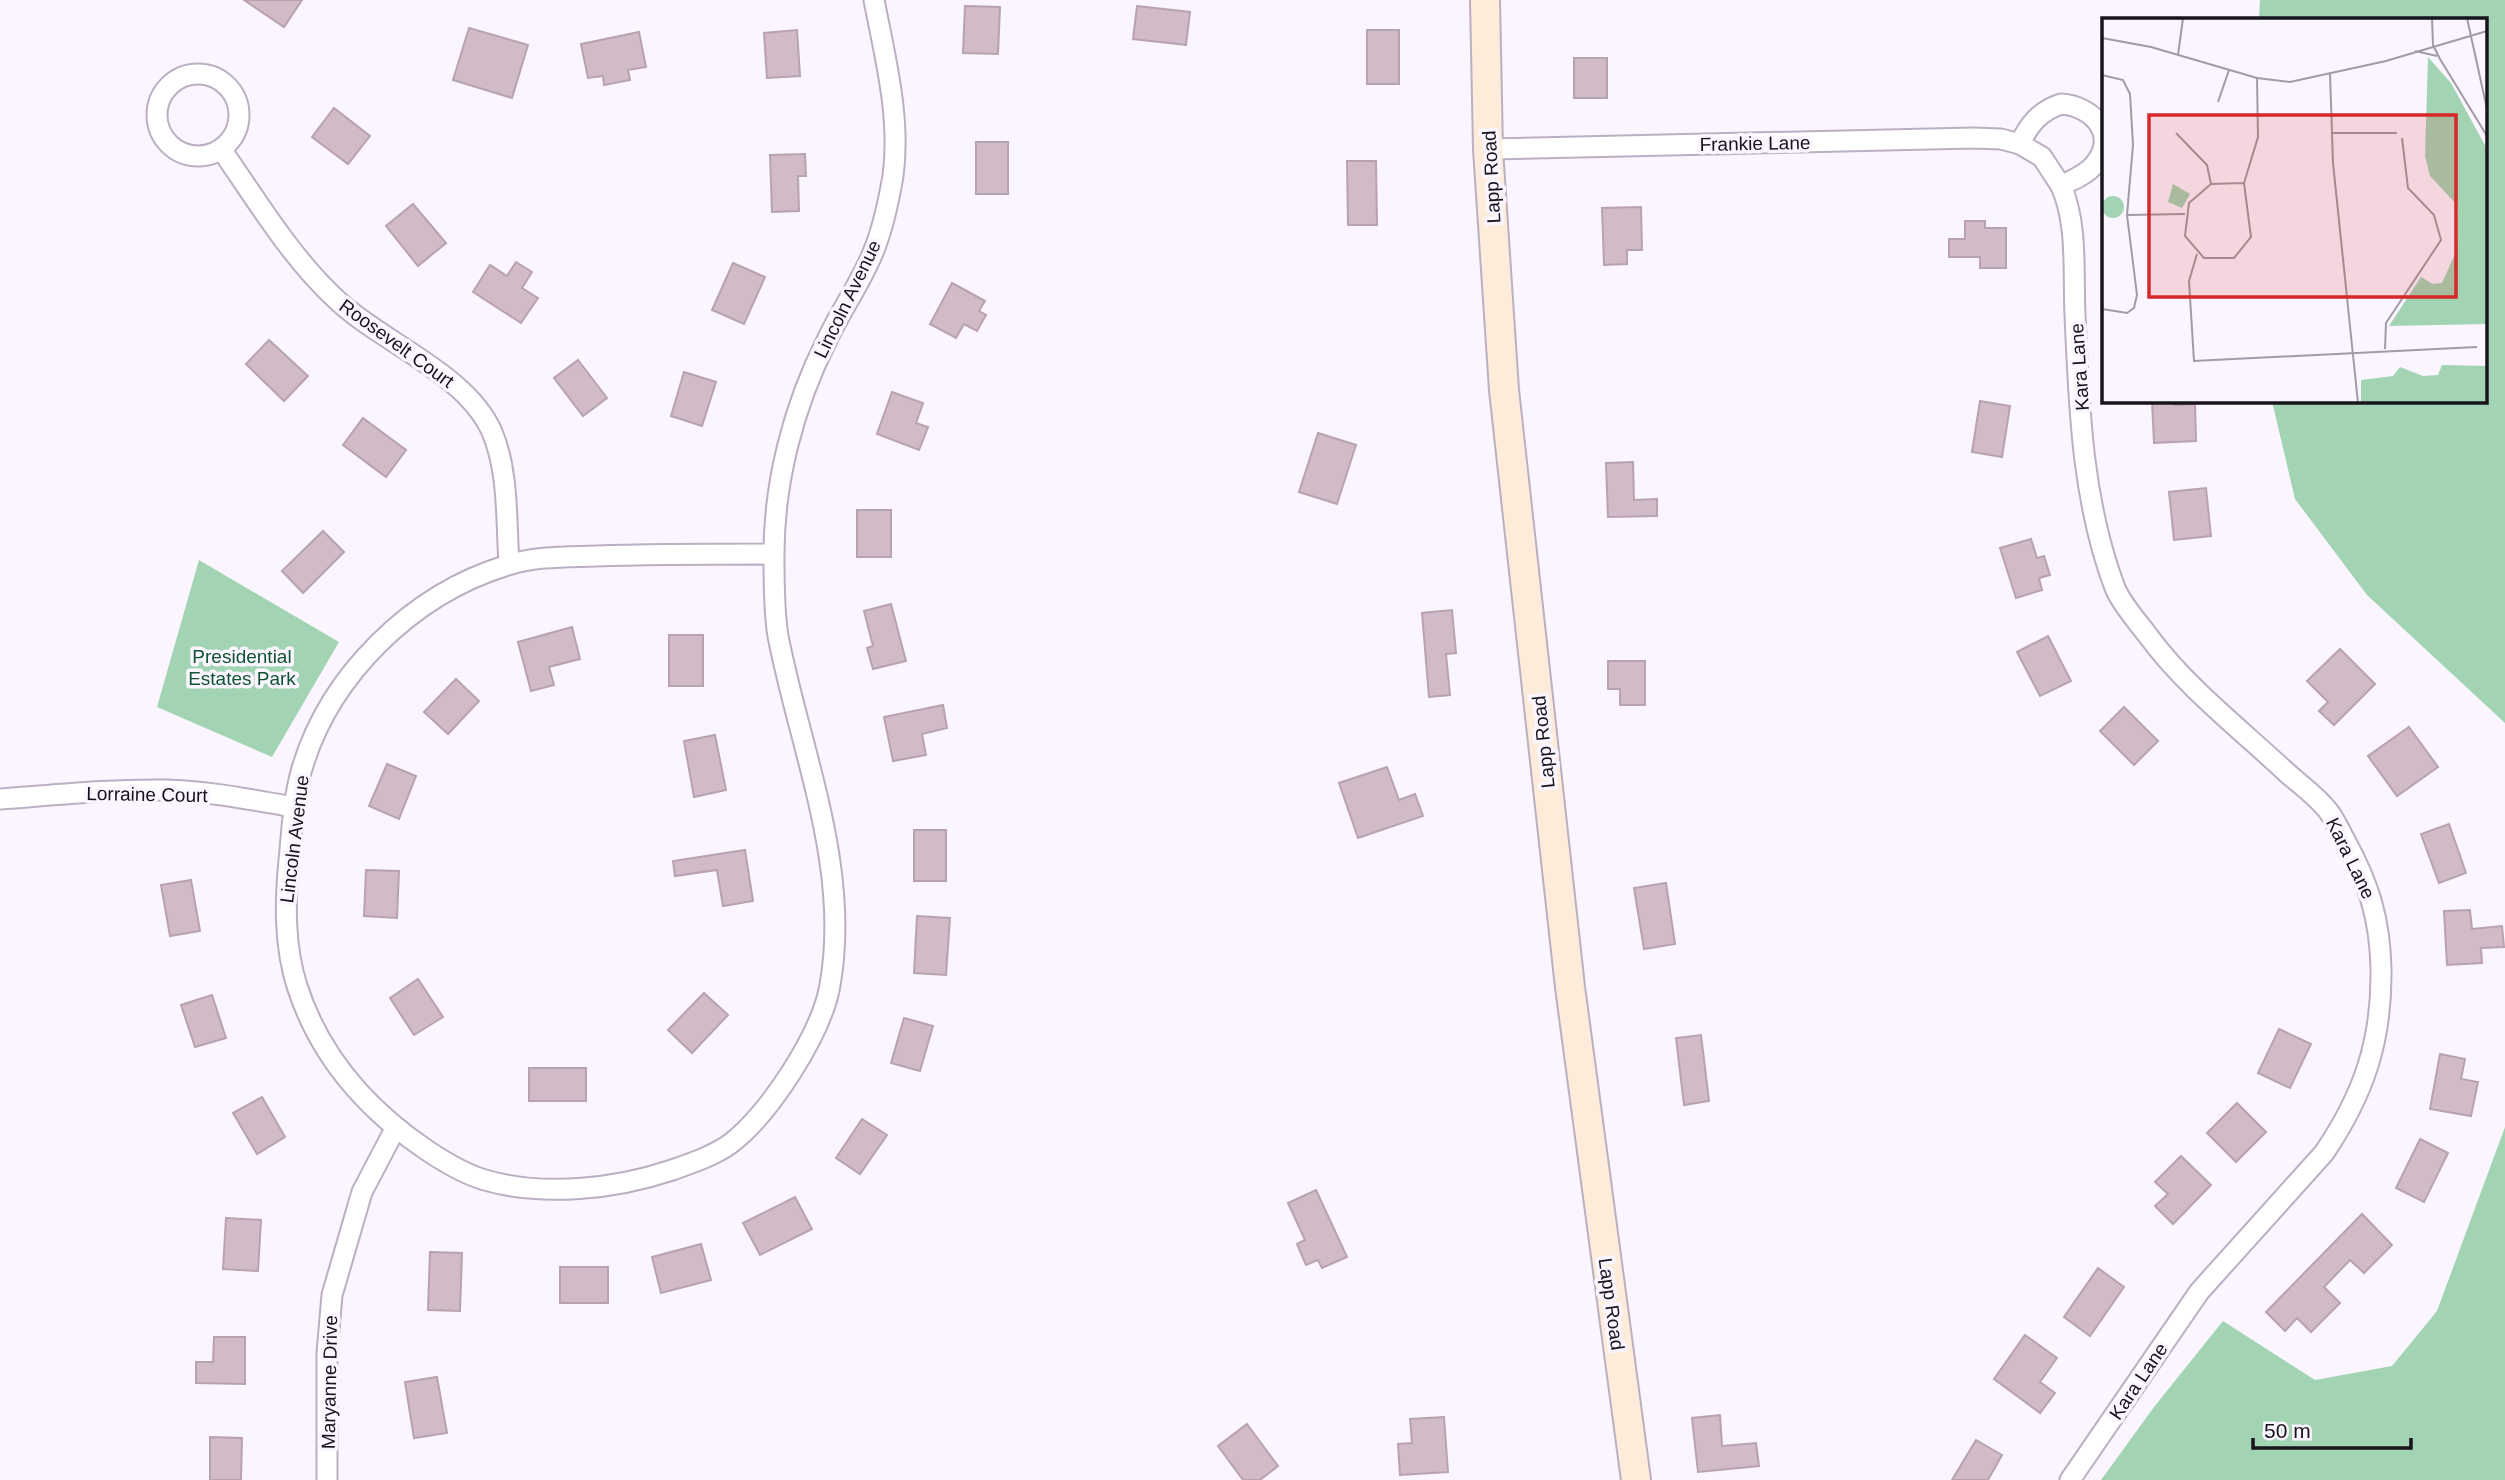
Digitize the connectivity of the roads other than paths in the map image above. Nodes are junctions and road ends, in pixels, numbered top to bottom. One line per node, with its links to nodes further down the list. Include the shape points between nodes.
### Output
1 (874, 0): 9 (street, Lincoln Avenue, via 892,103 892,179 874,250 825,342 790,436 778,497)
2 (1485, 0): 6 (street, Lapp Road)
3 (2102, 129): 4 (street, via 2087,110 2061,104 2038,116)
4 (2020, 144): 6 (street, Frankie Lane, via 1973,138); 8 (street, Kara Lane, via 2042,157)
5 (221, 149): 5 (street, via 239,120 229,88 199,74 181,77 167,86 158,101 161,135 188,155 205,156); 10 (street, Roosevelt Court, via 296,257 340,303 460,389 478,408 492,432 501,466)
6 (1488, 149): 15 (street, Lapp Road, via 1504,390 1568,973)
7 (2102, 153): 8 (street, via 2093,168)
8 (2061, 186): 16 (street, Kara Lane, via 2070,211 2087,489 2116,592 2166,660 2329,811 2374,904 2382,995 2375,1046 2361,1088 2339,1130 2324,1153 2199,1292)
9 (774, 554): 10 (street, Lincoln Avenue, via 563,557); 13 (street, Lincoln Avenue, via 777,630 827,842 837,924 830,990 804,1050 780,1088 756,1120 729,1144 696,1161 639,1181 580,1189 483,1180 451,1167)
10 (509, 564): 12 (street, Lincoln Avenue, via 453,587 408,617 346,679 302,768)
11 (0, 799): 12 (street, Lorraine Court, via 169,790)
12 (294, 807): 13 (street, Lincoln Avenue, via 285,901 297,985 320,1039 343,1076)
13 (395, 1129): 14 (street, Maryanne Drive, via 362,1192 332,1295)
14 (327, 1480)
15 (1636, 1480)
16 (2070, 1480)

